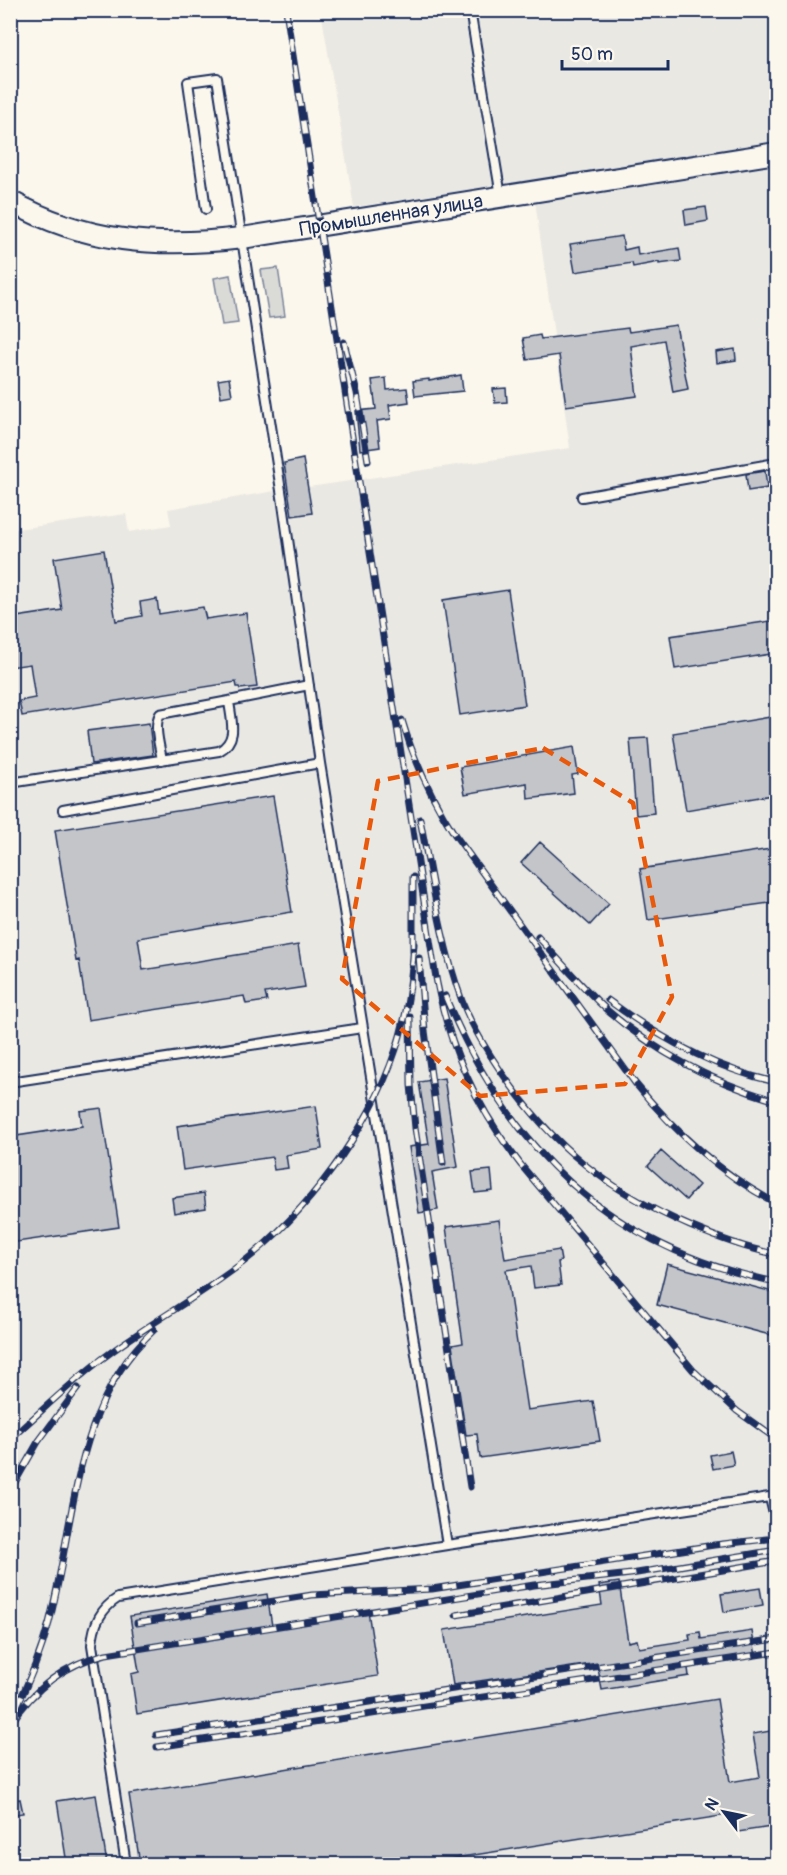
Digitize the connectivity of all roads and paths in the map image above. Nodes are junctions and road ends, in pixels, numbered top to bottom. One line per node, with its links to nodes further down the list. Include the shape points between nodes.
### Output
1 (470, 10): 3 (lane)
2 (777, 153): 3 (street, Промышленная улица)
3 (501, 197): 6 (street, Промышленная улица)
4 (10, 201): 6 (street, Промышленная улица, via 69,227 123,240 185,243)
5 (206, 209): 6 (lane, via 188,82 217,78)
6 (242, 238): 9 (lane)
7 (777, 463): 8 (lane)
8 (582, 497)
9 (309, 686): 10 (lane); 12 (lane)
10 (229, 701): 11 (lane, via 232,737 227,746 219,751); 11 (lane, via 160,714 157,727)
11 (162, 760): 13 (lane)
12 (320, 763): 14 (lane); 15 (lane)
13 (10, 783)
14 (63, 810)
15 (362, 1028): 16 (lane); 19 (lane)
16 (10, 1082)
17 (773, 1497): 18 (lane); 19 (lane)
18 (777, 1522)
19 (447, 1545): 20 (lane, via 124,1596 103,1609 94,1626 92,1645)
20 (126, 1864)

